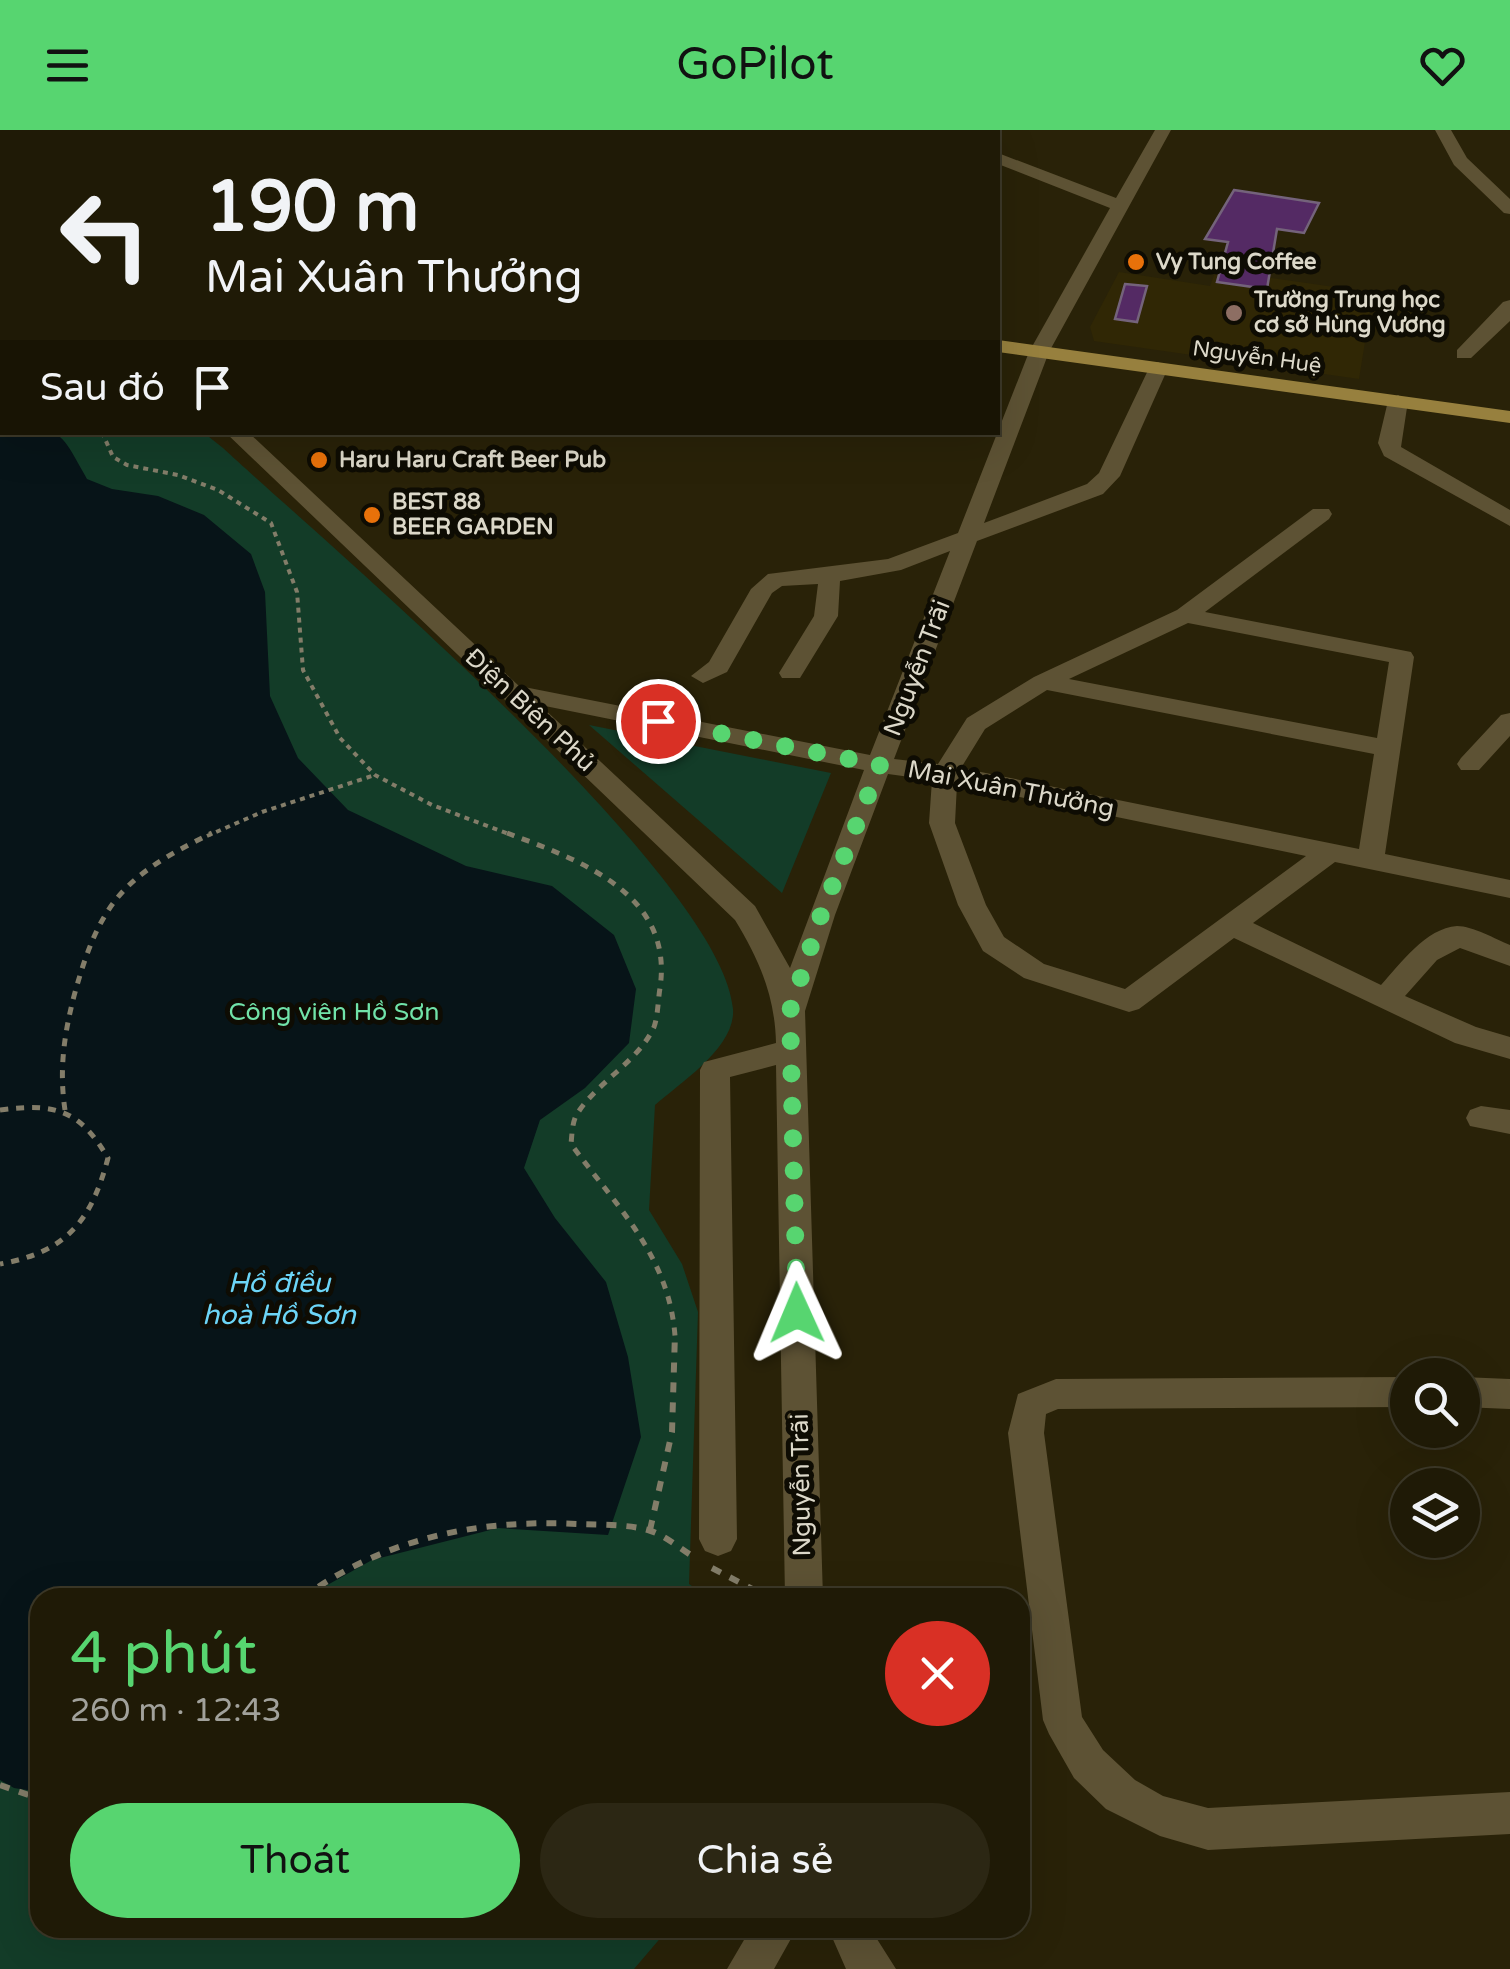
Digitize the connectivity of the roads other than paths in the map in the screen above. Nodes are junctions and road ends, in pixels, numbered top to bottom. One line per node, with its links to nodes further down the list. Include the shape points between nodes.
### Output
1 (1163, 130): 4 (street, Nguyễn Trãi)
2 (1443, 130): 5 (street, via 1460,161)
3 (1000, 159): 4 (street)
4 (1120, 206): 8 (street, Nguyễn Trãi)
5 (1510, 209)
6 (1510, 306): 9 (street)
7 (1000, 346): 8 (main road, Nguyễn Huệ)
8 (1039, 352): 10 (main road, Nguyễn Huệ); 16 (street, Nguyễn Trãi)
9 (1464, 354)
10 (1158, 368): 11 (main road, Nguyễn Huệ); 16 (street, via 1109,476 1095,489)
11 (1398, 402): 12 (main road, Nguyễn Huệ); 15 (street, via 1392,452)
12 (1510, 417)
13 (238, 435): 22 (street, Điện Biên Phủ)
14 (1321, 514): 18 (street)
15 (1510, 519)
16 (968, 538): 17 (street, via 893,565); 26 (street, Nguyễn Trãi)
17 (828, 576): 19 (street, via 828,618); 20 (street, via 790,576 763,590 718,668)
18 (1185, 615): 21 (street); 24 (street, via 1402,658)
19 (791, 673)
20 (702, 676)
21 (1043, 682): 24 (street); 27 (street, via 976,724)
22 (511, 692): 26 (street, Mai Xuân Thưởng); 34 (street, Điện Biên Phủ, via 746,913 772,956)
23 (1510, 721): 25 (street)
24 (1388, 748): 29 (street)
25 (1470, 764)
26 (880, 765): 27 (street, Mai Xuân Thưởng); 34 (street, Nguyễn Trãi)
27 (945, 774): 28 (street, Mai Xuân Thưởng); 31 (street, via 942,823 972,905 992,944 1034,971 1128,1001)
28 (1330, 852): 29 (street, Mai Xuân Thưởng); 31 (street)
29 (1371, 860): 30 (street, Mai Xuân Thưởng)
30 (1510, 889)
31 (1232, 925): 33 (street)
32 (1510, 956): 33 (street, via 1458,936 1427,953)
33 (1385, 999): 35 (street)
34 (790, 1011): 36 (street, Nguyễn Trãi)
35 (1510, 1048)
36 (791, 1050): 40 (street, via 715,1070); 41 (street, Nguyễn Trãi)
37 (1390, 1392): 42 (street, via 1056,1394 1030,1406 1026,1433 1064,1720 1079,1756 1120,1796 1164,1820 1208,1829)
38 (1480, 1393): 39 (street)
39 (1510, 1394)
40 (718, 1540)
41 (804, 1588)
42 (1510, 1814)
43 (770, 1938): 45 (street)
44 (853, 1938): 46 (street)
45 (750, 1969)
46 (874, 1969)

